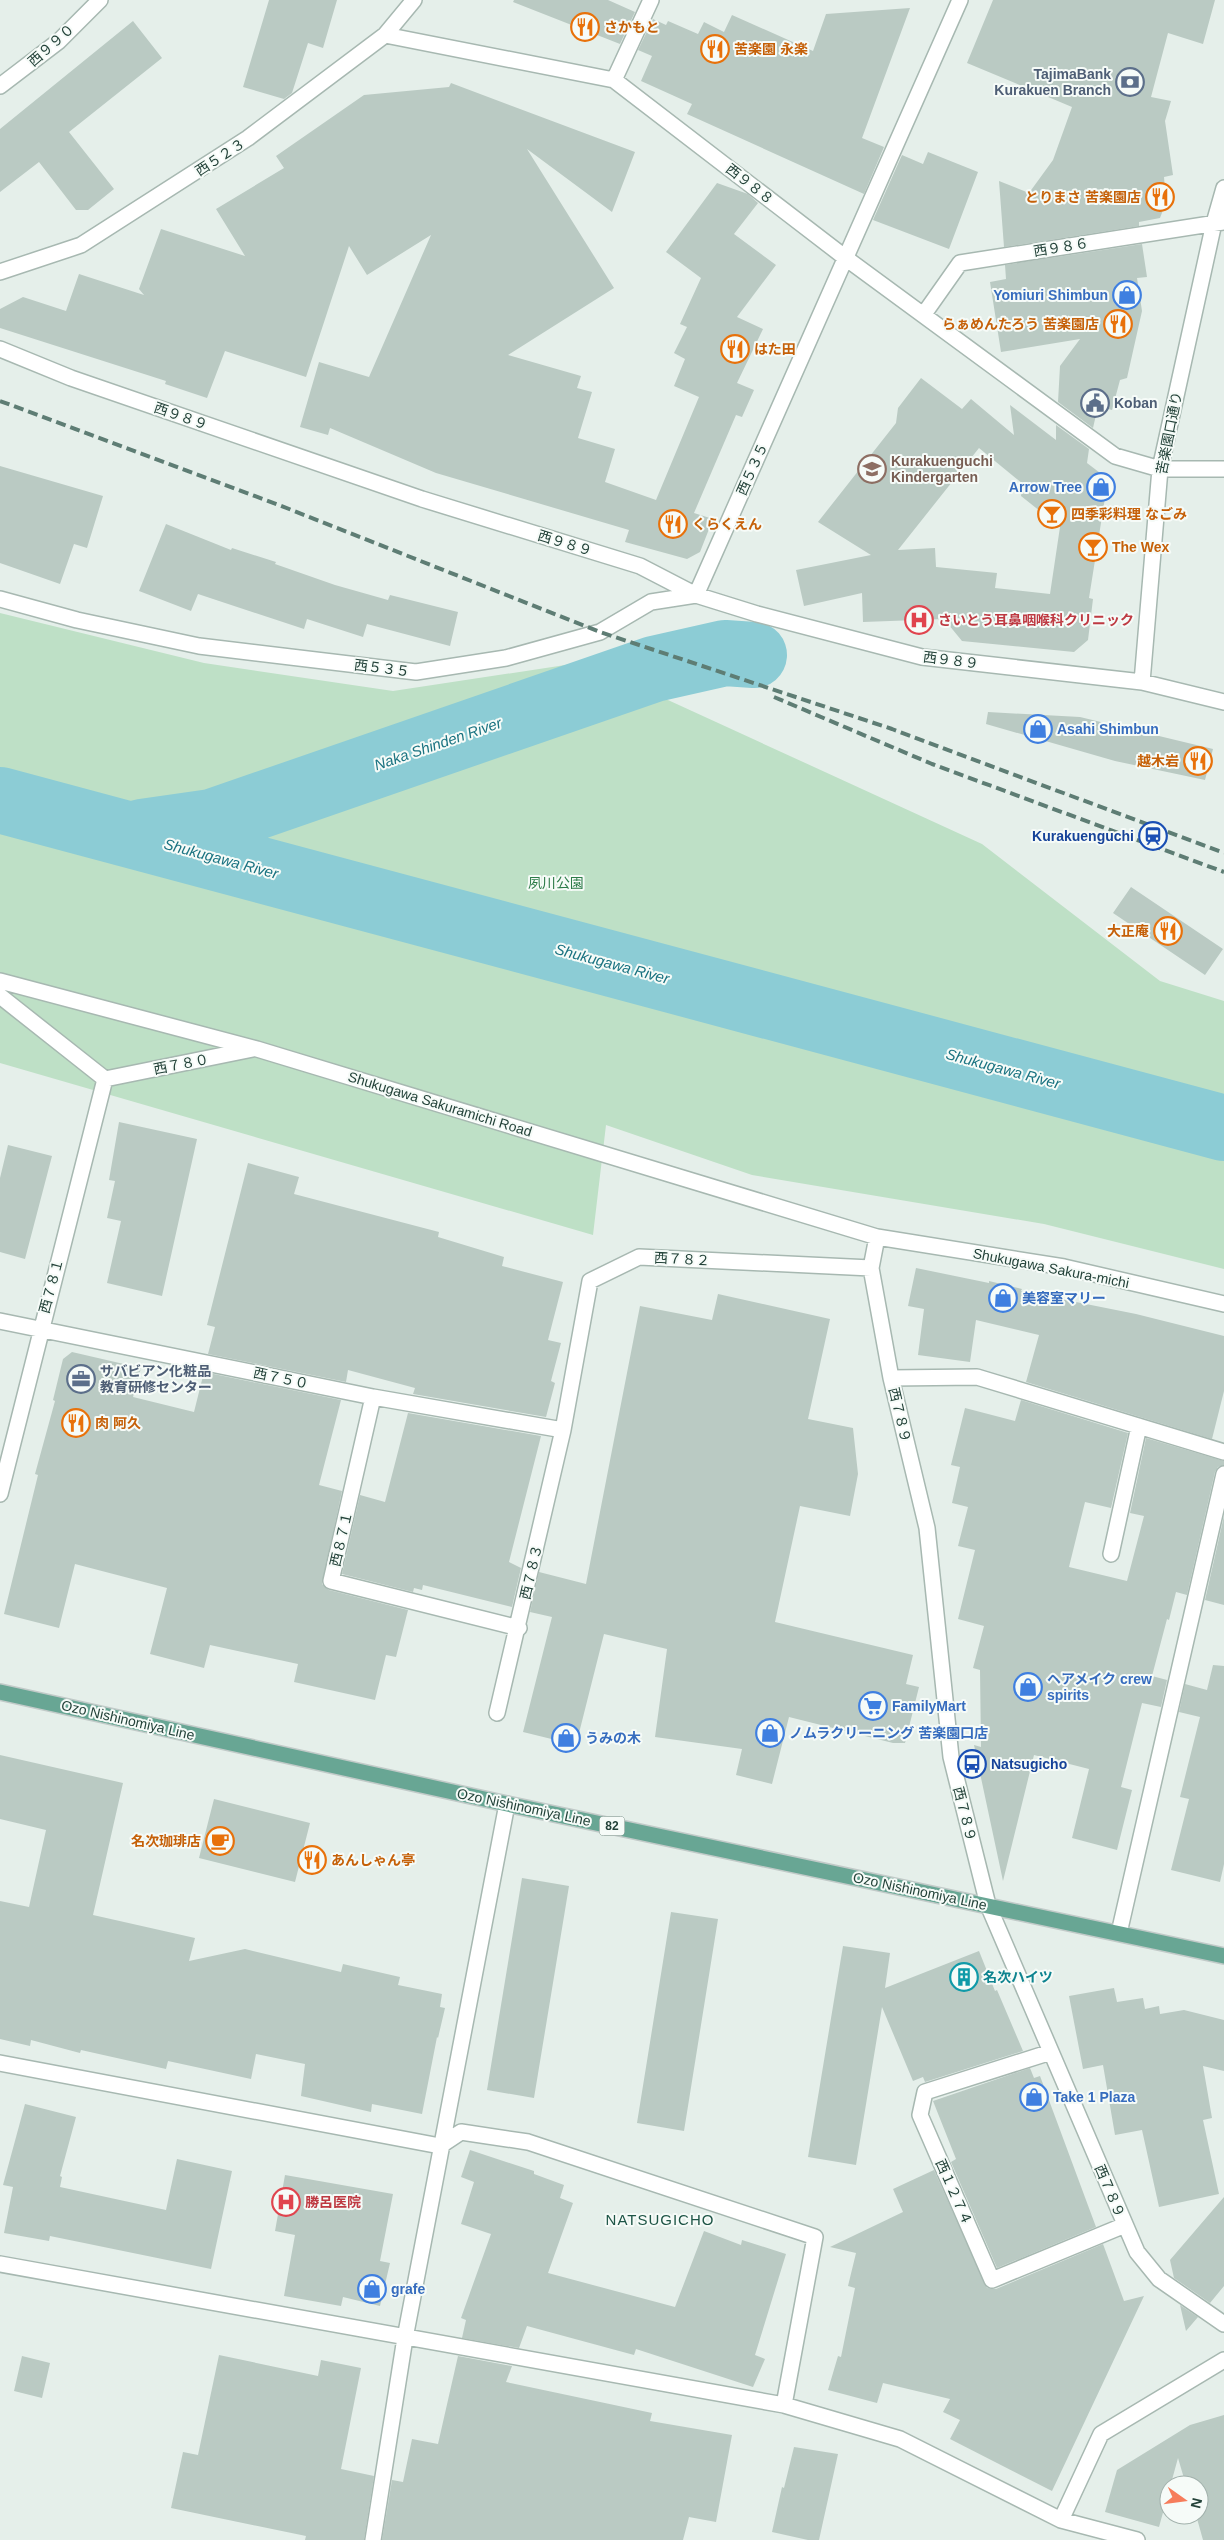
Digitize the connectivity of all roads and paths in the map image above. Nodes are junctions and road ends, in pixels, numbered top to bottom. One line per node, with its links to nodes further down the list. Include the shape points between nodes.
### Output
1 (100, 0): 7 (street, 西９９０, via 59,41)
2 (414, 0): 5 (street, 西５２３)
3 (651, 0): 6 (street)
4 (960, 0): 10 (street)
5 (385, 34): 6 (street, 西９８８); 11 (street, 西５２３, via 248,138 81,245)
6 (614, 80): 10 (street, 西９８８)
7 (0, 86)
8 (1224, 188): 9 (street, 苦楽園口通り)
9 (1219, 222): 12 (street, 西９８６, via 960,263); 14 (street, 苦楽園口通り)
10 (847, 259): 12 (street); 16 (street, 西５３５)
11 (0, 272)
12 (924, 314): 14 (street, via 1116,456)
13 (0, 349): 16 (street, 西９８９, via 71,378 422,499 640,566)
14 (1160, 469): 15 (street); 18 (street, 苦楽園口通り)
15 (1224, 469)
16 (696, 595): 17 (street, 西５３５, via 651,602 600,632 506,658 416,672 199,646 77,620); 18 (street, 西９８９, via 922,657)
17 (0, 599)
18 (1142, 682): 19 (street, 西９８９)
19 (1224, 702)
20 (0, 981): 22 (street, Shukugawa Sakuramichi Road)
21 (0, 996): 23 (street)
22 (258, 1049): 23 (street, 西７８０); 24 (street, Shukugawa Sakuramichi Road)
23 (105, 1079): 28 (street, 西７８１)
24 (877, 1237): 25 (street, 西７８９); 26 (street, Shukugawa Sakura-michi, via 1064,1267)
25 (871, 1268): 29 (street, 西７８９); 32 (street, 西７８２, via 639,1257 590,1281)
26 (1224, 1304)
27 (0, 1321): 28 (street, 西７５０)
28 (40, 1329): 30 (street, 西７５０); 35 (street, 西７８１)
29 (891, 1378): 31 (street, via 977,1377); 41 (street, 西７８９, via 927,1528 951,1757)
30 (373, 1397): 32 (street, 西７５０); 37 (street, 西８７１, via 332,1581)
31 (1139, 1426): 33 (street); 36 (street)
32 (563, 1430): 37 (street, 西７８３)
33 (1224, 1452)
34 (1224, 1474): 42 (street)
35 (0, 1494)
36 (1111, 1554)
37 (518, 1628): 39 (street, 西７８３)
38 (0, 1692): 40 (main road, Ozo Nishinomiya Line / 82)
39 (497, 1713)
40 (507, 1804): 41 (main road, Ozo Nishinomiya Line / 82); 46 (street)
41 (988, 1905): 42 (main road, Ozo Nishinomiya Line / 82); 44 (street, 西７８９)
42 (1119, 1933): 43 (main road, Ozo Nishinomiya Line / 82)
43 (1224, 1956)
44 (1051, 2052): 47 (street, 西７８９); 47 (street, 西１２７４, via 925,2092 920,2115 992,2280)
45 (0, 2063): 46 (street)
46 (440, 2146): 50 (street); 52 (street, via 461,2132 528,2142 815,2237)
47 (1125, 2225): 49 (street, 西７８９, via 1137,2252 1159,2279)
48 (0, 2264): 50 (street)
49 (1224, 2324)
50 (405, 2338): 52 (street); 54 (street)
51 (1224, 2360): 53 (street, via 1101,2434)
52 (784, 2405): 53 (street, via 900,2439)
53 (1061, 2520): 55 (street)
54 (373, 2540)
55 (1137, 2540)

